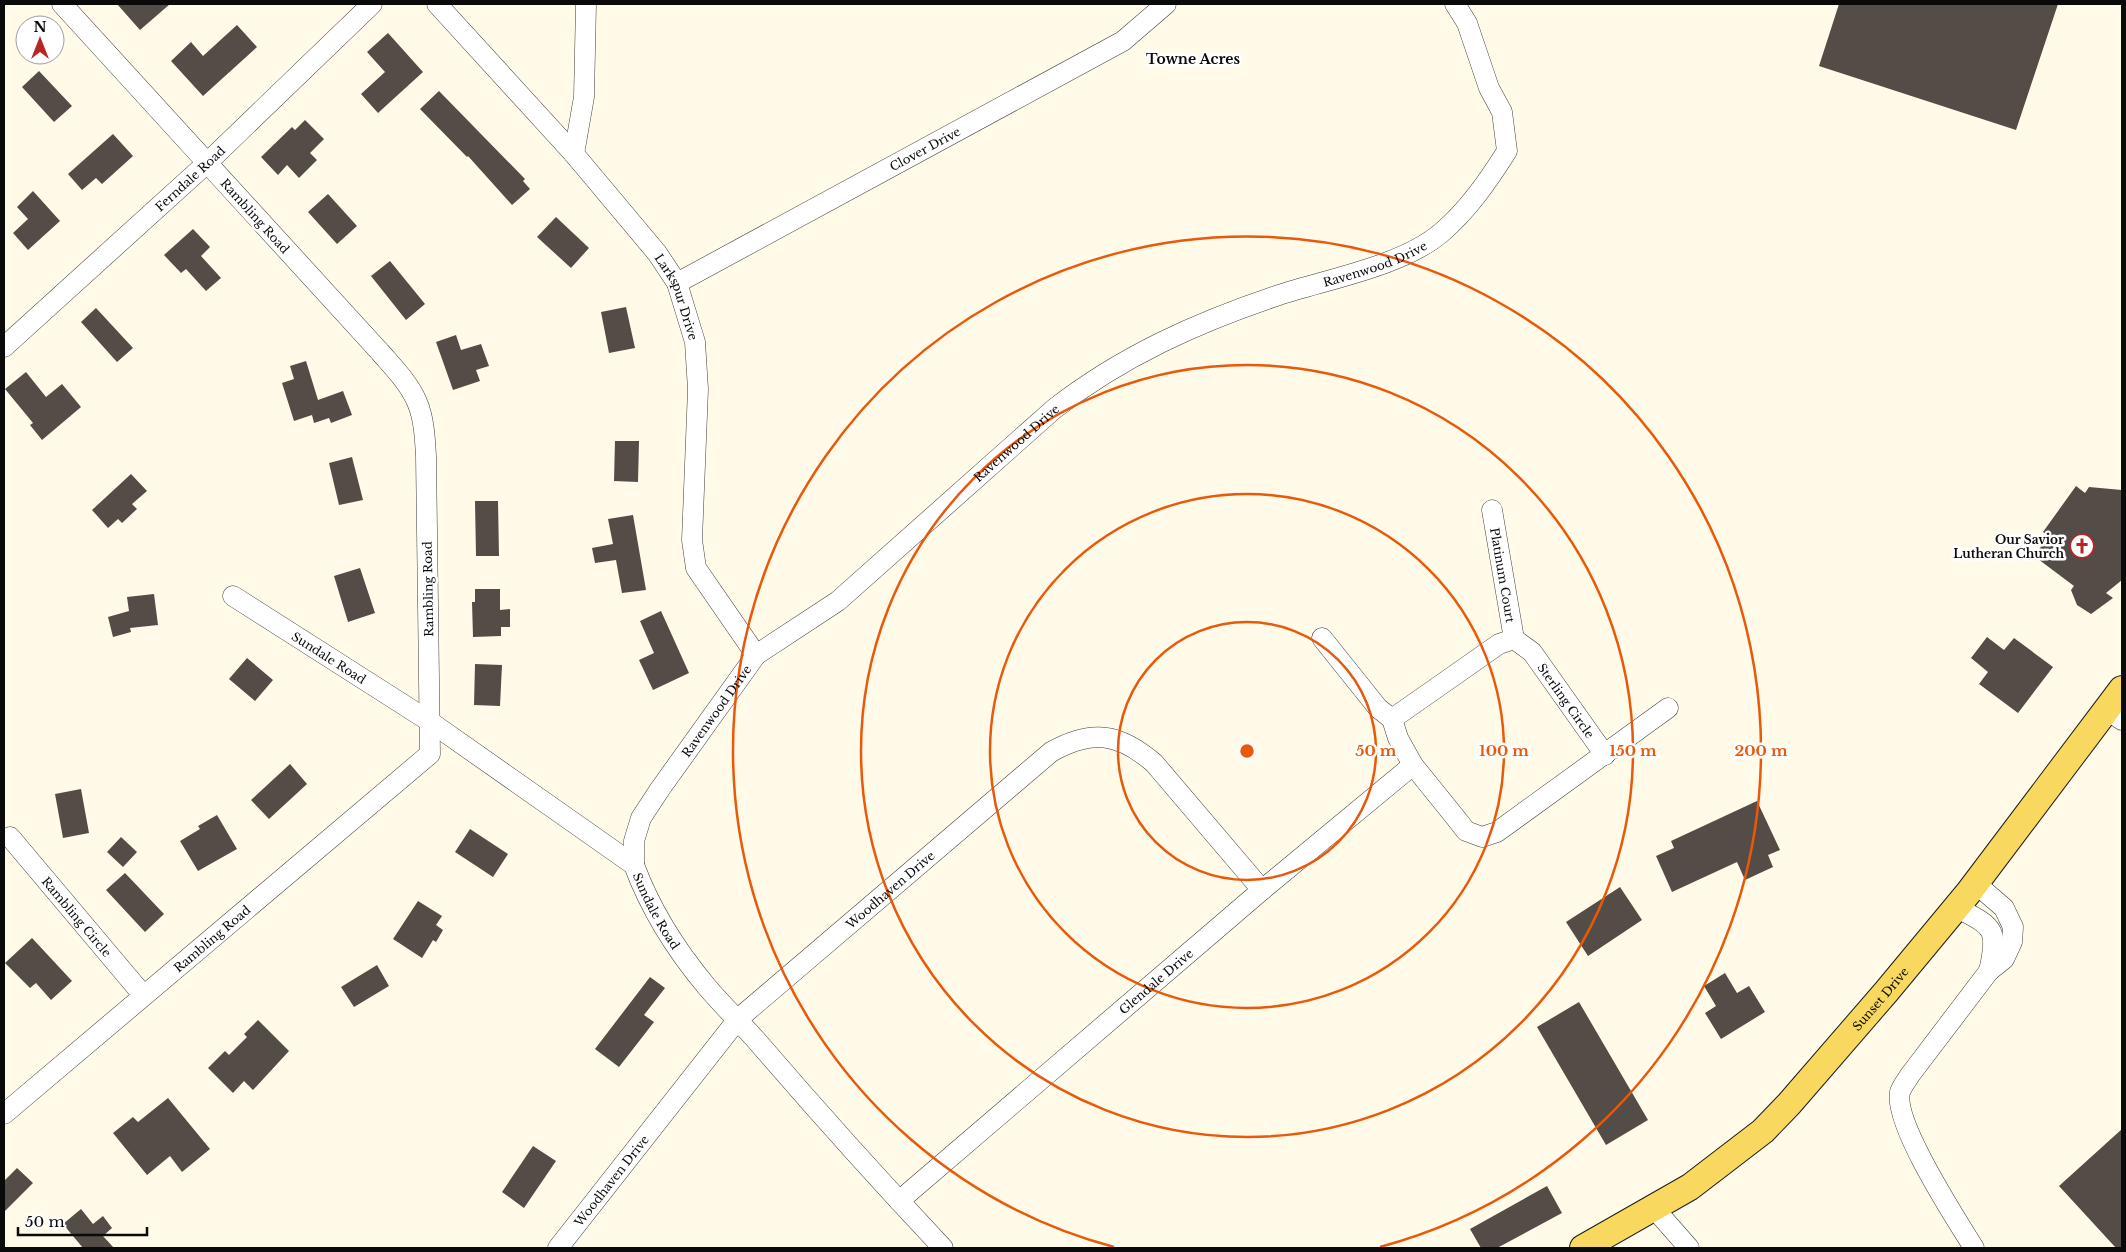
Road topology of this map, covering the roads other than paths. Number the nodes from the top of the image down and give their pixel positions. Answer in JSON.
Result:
{"nodes":[{"id":1,"x":62,"y":4,"type":"edge"},
{"id":2,"x":372,"y":4,"type":"edge"},
{"id":3,"x":437,"y":4,"type":"edge"},
{"id":4,"x":586,"y":4,"type":"edge"},
{"id":5,"x":1166,"y":4,"type":"edge"},
{"id":6,"x":1455,"y":4,"type":"edge"},
{"id":7,"x":574,"y":154,"type":"junction"},
{"id":8,"x":207,"y":163,"type":"junction"},
{"id":9,"x":677,"y":283,"type":"junction"},
{"id":10,"x":4,"y":347,"type":"edge"},
{"id":11,"x":1492,"y":510,"type":"dead end"},
{"id":12,"x":233,"y":596,"type":"dead end"},
{"id":13,"x":1322,"y":638,"type":"dead end"},
{"id":14,"x":1514,"y":639,"type":"junction"},
{"id":15,"x":756,"y":655,"type":"junction"},
{"id":16,"x":2117,"y":706,"type":"edge"},
{"id":17,"x":1668,"y":708,"type":"dead end"},
{"id":18,"x":1392,"y":719,"type":"junction"},
{"id":19,"x":429,"y":721,"type":"junction"},
{"id":20,"x":1605,"y":755,"type":"junction"},
{"id":21,"x":1414,"y":765,"type":"junction"},
{"id":22,"x":10,"y":837,"type":"dead end"},
{"id":23,"x":634,"y":865,"type":"junction"},
{"id":24,"x":1975,"y":883,"type":"junction"},
{"id":25,"x":1262,"y":890,"type":"junction"},
{"id":26,"x":1956,"y":907,"type":"junction"},
{"id":27,"x":1989,"y":971,"type":"junction"},
{"id":28,"x":143,"y":995,"type":"junction"},
{"id":29,"x":738,"y":1019,"type":"junction"},
{"id":30,"x":4,"y":1114,"type":"edge"},
{"id":31,"x":899,"y":1201,"type":"junction"},
{"id":32,"x":1653,"y":1207,"type":"junction"},
{"id":33,"x":558,"y":1248,"type":"edge"},
{"id":34,"x":943,"y":1248,"type":"edge"},
{"id":35,"x":1583,"y":1248,"type":"edge"},
{"id":36,"x":1689,"y":1248,"type":"edge"},
{"id":37,"x":1974,"y":1248,"type":"edge"}],
"edges":[{"from":1,"to":8,"type":"street","name":"Rambling Road"},
{"from":2,"to":8,"type":"street","name":"Ferndale Road"},
{"from":3,"to":7,"type":"street","name":"Larkspur Drive"},
{"from":4,"to":7,"type":"street"},
{"from":5,"to":9,"type":"street","name":"Clover Drive"},
{"from":6,"to":15,"type":"street","name":"Ravenwood Drive"},
{"from":7,"to":9,"type":"street","name":"Larkspur Drive"},
{"from":8,"to":10,"type":"street","name":"Ferndale Road"},
{"from":8,"to":19,"type":"street","name":"Rambling Road"},
{"from":9,"to":15,"type":"street","name":"Larkspur Drive"},
{"from":11,"to":14,"type":"street","name":"Platinum Court"},
{"from":12,"to":19,"type":"street","name":"Sundale Road"},
{"from":13,"to":18,"type":"street"},
{"from":14,"to":18,"type":"street"},
{"from":14,"to":20,"type":"street","name":"Sterling Circle"},
{"from":15,"to":23,"type":"street","name":"Ravenwood Drive"},
{"from":16,"to":24,"type":"main road","name":"Sunset Drive"},
{"from":17,"to":20,"type":"street"},
{"from":18,"to":21,"type":"street"},
{"from":19,"to":23,"type":"street","name":"Sundale Road"},
{"from":19,"to":28,"type":"street","name":"Rambling Road"},
{"from":20,"to":21,"type":"street"},
{"from":21,"to":25,"type":"street","name":"Glendale Drive"},
{"from":22,"to":28,"type":"street","name":"Rambling Circle"},
{"from":23,"to":29,"type":"street","name":"Sundale Road"},
{"from":24,"to":26,"type":"main road","name":"Sunset Drive"},
{"from":24,"to":27,"type":"street"},
{"from":25,"to":29,"type":"street","name":"Woodhaven Drive"},
{"from":25,"to":31,"type":"street","name":"Glendale Drive"},
{"from":26,"to":27,"type":"street"},
{"from":26,"to":32,"type":"main road","name":"Sunset Drive"},
{"from":27,"to":37,"type":"street"},
{"from":28,"to":30,"type":"street","name":"Rambling Road"},
{"from":29,"to":31,"type":"street","name":"Sundale Road"},
{"from":29,"to":33,"type":"street","name":"Woodhaven Drive"},
{"from":31,"to":34,"type":"street","name":"Sundale Road"},
{"from":32,"to":35,"type":"main road","name":"Sunset Drive"},
{"from":32,"to":36,"type":"street"}]}
